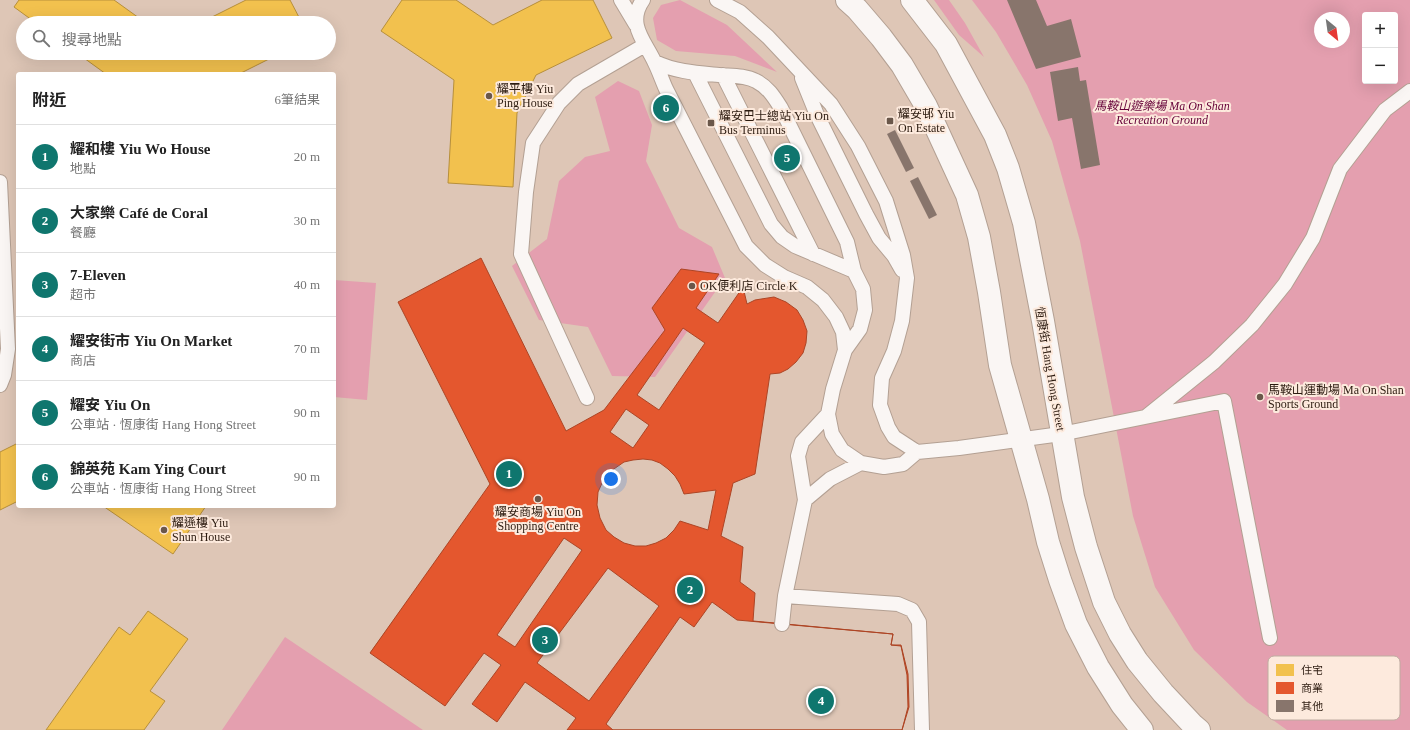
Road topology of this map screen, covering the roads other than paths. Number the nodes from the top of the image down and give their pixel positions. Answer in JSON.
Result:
{"nodes":[{"id":1,"x":621,"y":0,"type":"edge"},
{"id":2,"x":643,"y":0,"type":"edge"},
{"id":3,"x":717,"y":0,"type":"edge"},
{"id":4,"x":847,"y":0,"type":"edge"},
{"id":5,"x":912,"y":0,"type":"edge"},
{"id":6,"x":636,"y":25,"type":"junction"},
{"id":7,"x":645,"y":45,"type":"junction"},
{"id":8,"x":655,"y":62,"type":"junction"},
{"id":9,"x":799,"y":70,"type":"junction"},
{"id":10,"x":695,"y":73,"type":"junction"},
{"id":11,"x":723,"y":75,"type":"junction"},
{"id":12,"x":1410,"y":91,"type":"edge"},
{"id":13,"x":0,"y":182,"type":"edge"},
{"id":14,"x":813,"y":254,"type":"junction"},
{"id":15,"x":854,"y":271,"type":"junction"},
{"id":16,"x":907,"y":278,"type":"junction"},
{"id":17,"x":845,"y":350,"type":"junction"},
{"id":18,"x":0,"y":385,"type":"edge"},
{"id":19,"x":587,"y":398,"type":"dead end"},
{"id":20,"x":828,"y":414,"type":"junction"},
{"id":21,"x":1145,"y":417,"type":"junction"},
{"id":22,"x":1061,"y":434,"type":"junction"},
{"id":23,"x":1022,"y":440,"type":"junction"},
{"id":24,"x":917,"y":452,"type":"junction"},
{"id":25,"x":861,"y":463,"type":"junction"},
{"id":26,"x":805,"y":500,"type":"junction"},
{"id":27,"x":785,"y":596,"type":"junction"},
{"id":28,"x":782,"y":624,"type":"dead end"},
{"id":29,"x":1270,"y":638,"type":"dead end"},
{"id":30,"x":922,"y":730,"type":"edge"},
{"id":31,"x":1142,"y":730,"type":"edge"},
{"id":32,"x":1199,"y":730,"type":"edge"}],
"edges":[{"from":1,"to":6,"type":"lane"},
{"from":2,"to":6,"type":"lane"},
{"from":3,"to":9,"type":"lane"},
{"from":4,"to":23,"type":"street"},
{"from":5,"to":22,"type":"street","name":"恆康街 Hang Hong Street"},
{"from":6,"to":7,"type":"lane"},
{"from":7,"to":8,"type":"lane"},
{"from":7,"to":19,"type":"lane"},
{"from":8,"to":10,"type":"lane"},
{"from":8,"to":17,"type":"lane"},
{"from":9,"to":16,"type":"lane"},
{"from":9,"to":16,"type":"lane"},
{"from":10,"to":11,"type":"lane"},
{"from":10,"to":14,"type":"lane"},
{"from":11,"to":14,"type":"lane"},
{"from":11,"to":15,"type":"lane"},
{"from":12,"to":21,"type":"lane"},
{"from":13,"to":18,"type":"lane"},
{"from":14,"to":15,"type":"lane"},
{"from":15,"to":17,"type":"lane"},
{"from":16,"to":24,"type":"lane"},
{"from":17,"to":20,"type":"lane"},
{"from":20,"to":25,"type":"lane"},
{"from":20,"to":26,"type":"lane"},
{"from":21,"to":22,"type":"lane"},
{"from":21,"to":29,"type":"lane"},
{"from":22,"to":23,"type":"lane"},
{"from":22,"to":32,"type":"street","name":"恆康街 Hang Hong Street"},
{"from":23,"to":24,"type":"lane"},
{"from":23,"to":31,"type":"street"},
{"from":24,"to":25,"type":"lane"},
{"from":25,"to":26,"type":"lane"},
{"from":26,"to":27,"type":"lane"},
{"from":27,"to":28,"type":"lane"},
{"from":27,"to":30,"type":"lane"}]}
